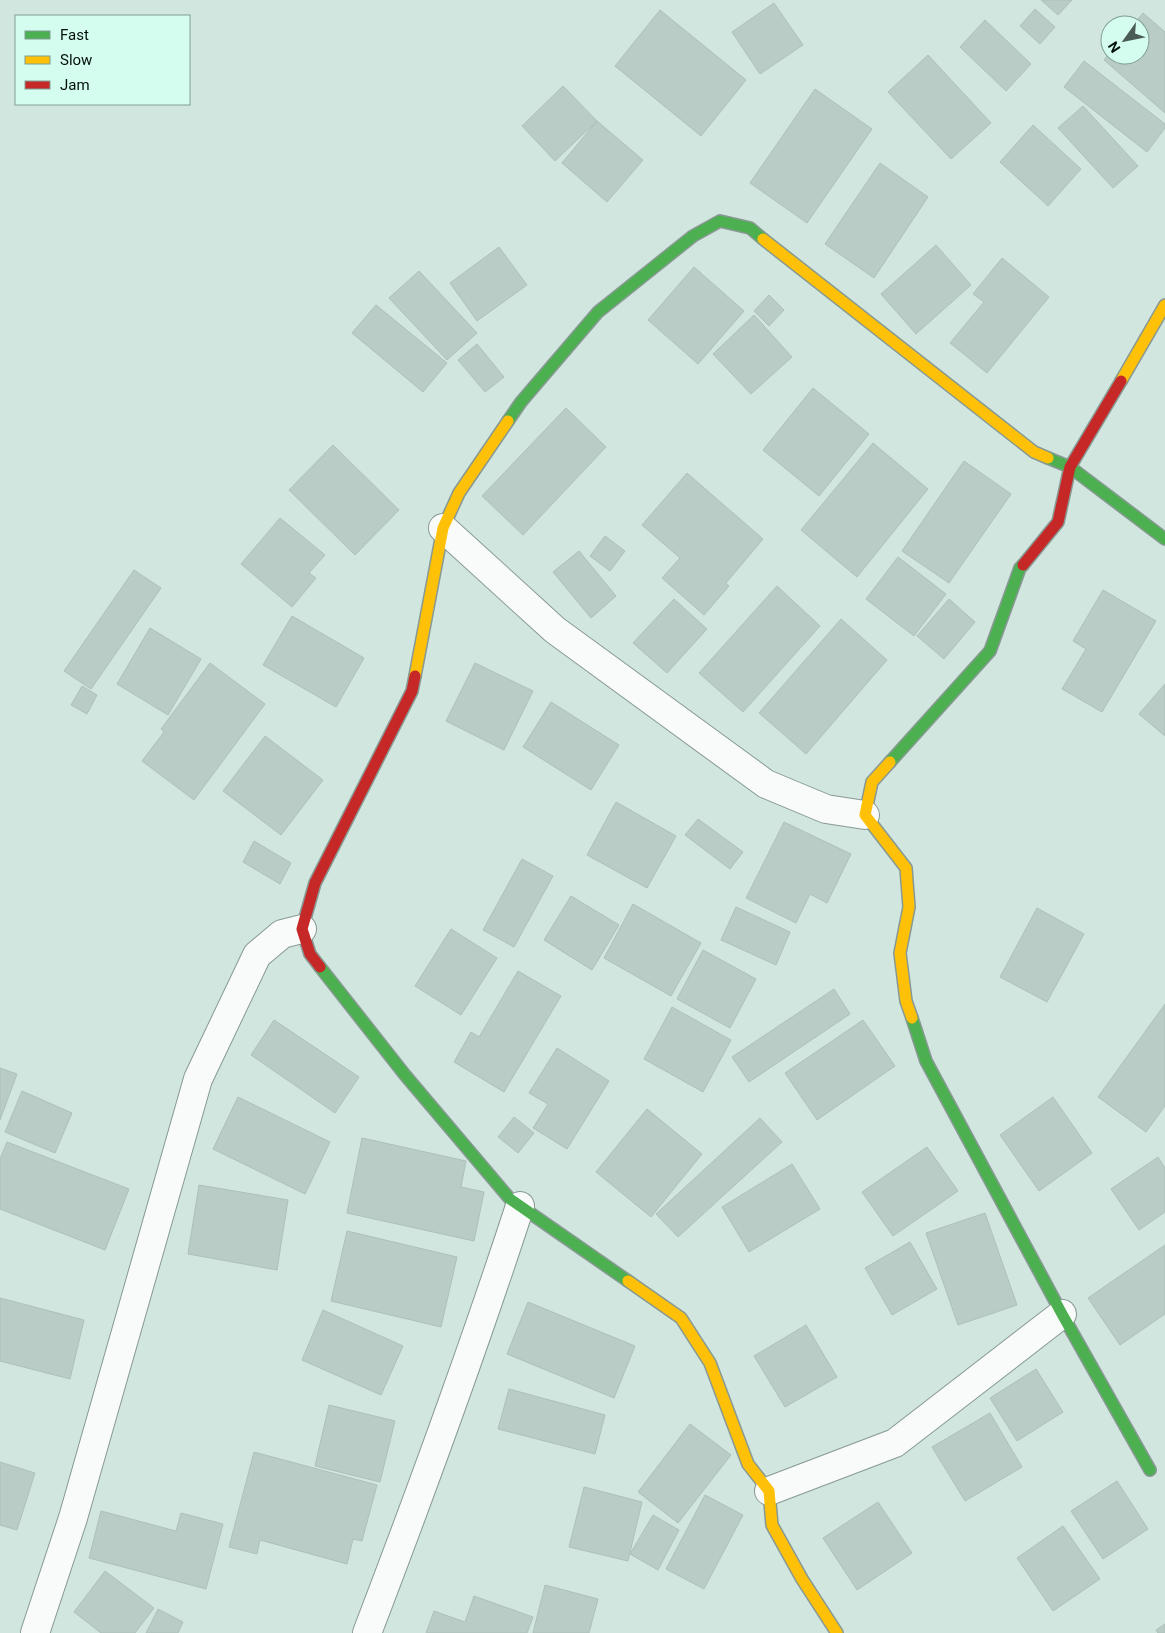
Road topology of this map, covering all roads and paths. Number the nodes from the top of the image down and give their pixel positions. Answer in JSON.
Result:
{"nodes":[{"id":1,"x":1165,"y":305,"type":"edge"},
{"id":2,"x":1070,"y":467,"type":"junction"},
{"id":3,"x":443,"y":528,"type":"junction"},
{"id":4,"x":1165,"y":539,"type":"edge"},
{"id":5,"x":865,"y":815,"type":"junction"},
{"id":6,"x":302,"y":929,"type":"junction"},
{"id":7,"x":520,"y":1206,"type":"junction"},
{"id":8,"x":1062,"y":1314,"type":"junction"},
{"id":9,"x":1150,"y":1470,"type":"dead end"},
{"id":10,"x":769,"y":1491,"type":"junction"},
{"id":11,"x":35,"y":1633,"type":"edge"},
{"id":12,"x":367,"y":1633,"type":"edge"},
{"id":13,"x":837,"y":1633,"type":"edge"}],
"edges":[{"from":1,"to":2,"type":"street"},
{"from":2,"to":3,"type":"street"},
{"from":2,"to":4,"type":"street"},
{"from":2,"to":5,"type":"street"},
{"from":3,"to":5,"type":"street"},
{"from":3,"to":6,"type":"street"},
{"from":5,"to":8,"type":"street"},
{"from":6,"to":7,"type":"street"},
{"from":6,"to":11,"type":"street"},
{"from":7,"to":10,"type":"street"},
{"from":7,"to":12,"type":"street"},
{"from":8,"to":9,"type":"street"},
{"from":8,"to":10,"type":"street"},
{"from":10,"to":13,"type":"street"}]}
